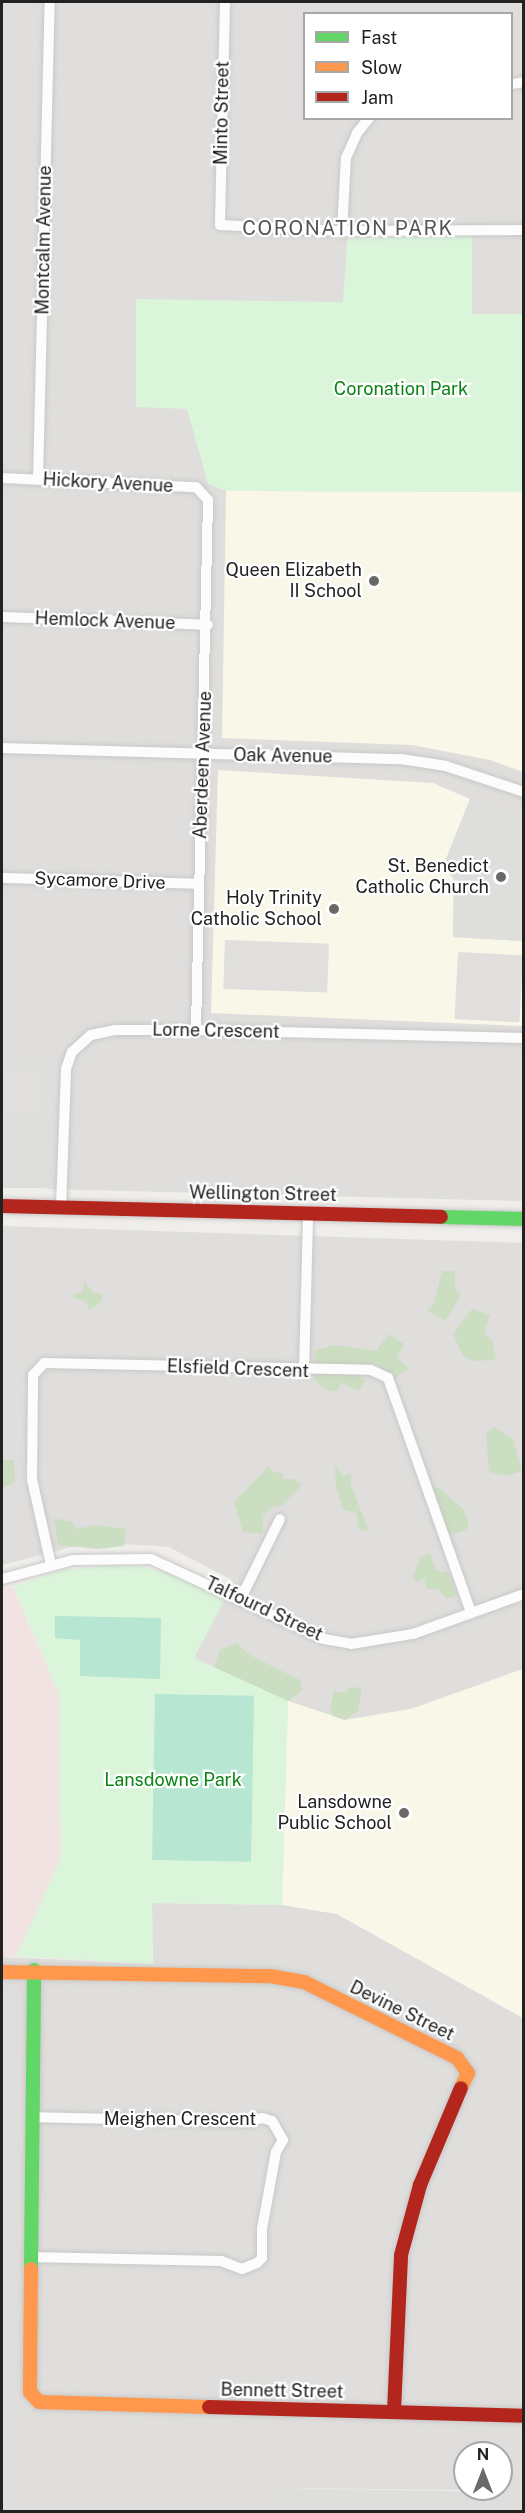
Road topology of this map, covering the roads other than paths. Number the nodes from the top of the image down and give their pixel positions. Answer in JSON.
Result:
{"nodes":[{"id":1,"x":50,"y":2,"type":"edge"},
{"id":2,"x":225,"y":2,"type":"edge"},
{"id":3,"x":367,"y":120,"type":"edge"},
{"id":4,"x":524,"y":230,"type":"edge"},
{"id":5,"x":342,"y":231,"type":"junction"},
{"id":6,"x":2,"y":478,"type":"edge"},
{"id":7,"x":38,"y":479,"type":"junction"},
{"id":8,"x":208,"y":500,"type":"joint"},
{"id":9,"x":2,"y":617,"type":"edge"},
{"id":10,"x":208,"y":625,"type":"junction"},
{"id":11,"x":2,"y":748,"type":"edge"},
{"id":12,"x":204,"y":754,"type":"junction"},
{"id":13,"x":524,"y":792,"type":"edge"},
{"id":14,"x":2,"y":878,"type":"edge"},
{"id":15,"x":199,"y":884,"type":"junction"},
{"id":16,"x":196,"y":1030,"type":"junction"},
{"id":17,"x":524,"y":1038,"type":"edge"},
{"id":18,"x":2,"y":1206,"type":"edge"},
{"id":19,"x":61,"y":1207,"type":"junction"},
{"id":20,"x":308,"y":1214,"type":"junction"},
{"id":21,"x":524,"y":1219,"type":"edge"},
{"id":22,"x":304,"y":1371,"type":"junction"},
{"id":23,"x":280,"y":1519,"type":"dead end"},
{"id":24,"x":51,"y":1565,"type":"junction"},
{"id":25,"x":2,"y":1579,"type":"edge"},
{"id":26,"x":524,"y":1594,"type":"edge"},
{"id":27,"x":241,"y":1598,"type":"junction"},
{"id":28,"x":471,"y":1613,"type":"junction"},
{"id":29,"x":34,"y":1970,"type":"junction"},
{"id":30,"x":2,"y":1972,"type":"edge"},
{"id":31,"x":31,"y":2117,"type":"junction"},
{"id":32,"x":30,"y":2258,"type":"junction"},
{"id":33,"x":394,"y":2411,"type":"junction"},
{"id":34,"x":524,"y":2416,"type":"edge"}],
"edges":[{"from":1,"to":7,"type":"street","name":"Montcalm Avenue"},
{"from":2,"to":5,"type":"street","name":"Minto Street"},
{"from":3,"to":5,"type":"street"},
{"from":4,"to":5,"type":"street"},
{"from":6,"to":7,"type":"street","name":"Hickory Avenue"},
{"from":7,"to":8,"type":"street","name":"Hickory Avenue"},
{"from":8,"to":10,"type":"street","name":"Aberdeen Avenue"},
{"from":9,"to":10,"type":"street","name":"Hemlock Avenue"},
{"from":10,"to":12,"type":"street","name":"Aberdeen Avenue"},
{"from":11,"to":12,"type":"street","name":"Oak Avenue"},
{"from":12,"to":13,"type":"street","name":"Oak Avenue"},
{"from":12,"to":15,"type":"street","name":"Aberdeen Avenue"},
{"from":14,"to":15,"type":"street","name":"Sycamore Drive"},
{"from":15,"to":16,"type":"street","name":"Aberdeen Avenue"},
{"from":16,"to":17,"type":"street","name":"Lorne Crescent"},
{"from":16,"to":19,"type":"street","name":"Lorne Crescent"},
{"from":18,"to":19,"type":"street","name":"Wellington Street"},
{"from":19,"to":20,"type":"street","name":"Wellington Street"},
{"from":20,"to":21,"type":"street","name":"Wellington Street"},
{"from":20,"to":22,"type":"street"},
{"from":22,"to":24,"type":"street","name":"Elsfield Crescent"},
{"from":22,"to":28,"type":"street","name":"Elsfield Crescent"},
{"from":23,"to":27,"type":"street"},
{"from":24,"to":25,"type":"street","name":"Talfourd Street"},
{"from":24,"to":27,"type":"street","name":"Talfourd Street"},
{"from":26,"to":28,"type":"street","name":"Talfourd Street"},
{"from":27,"to":28,"type":"street","name":"Talfourd Street"},
{"from":29,"to":30,"type":"street","name":"Devine Street"},
{"from":29,"to":31,"type":"street"},
{"from":29,"to":33,"type":"street","name":"Devine Street"},
{"from":31,"to":32,"type":"street"},
{"from":31,"to":32,"type":"street","name":"Meighen Crescent"},
{"from":32,"to":33,"type":"street","name":"Bennett Street"},
{"from":33,"to":34,"type":"street","name":"Bennett Street"}]}
